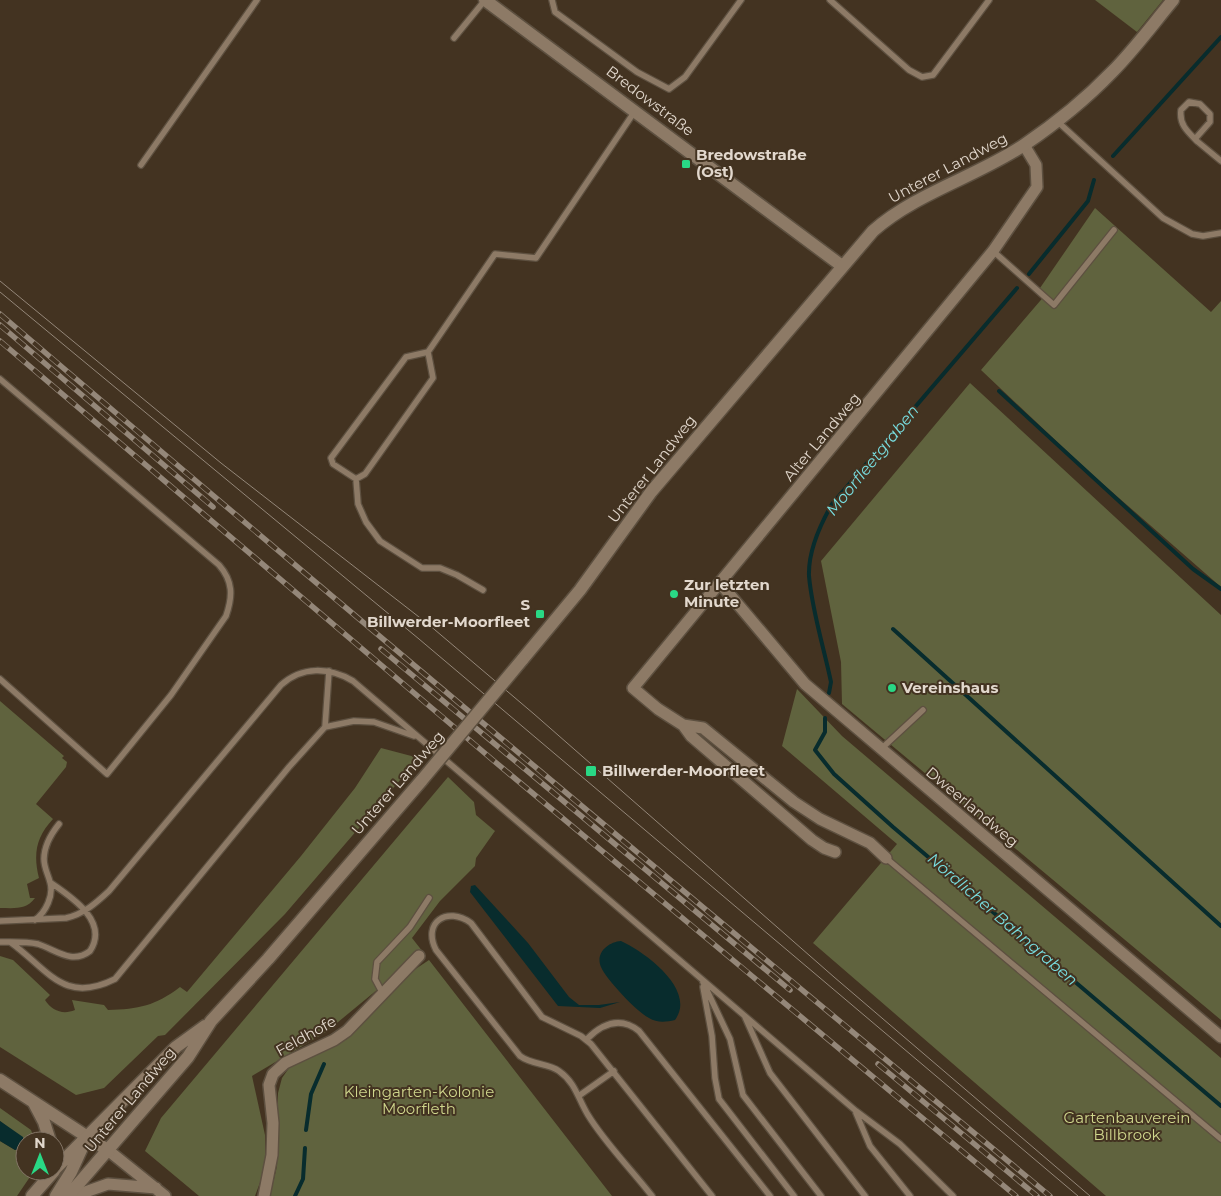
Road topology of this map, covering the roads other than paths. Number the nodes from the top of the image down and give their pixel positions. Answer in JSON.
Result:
{"nodes":[{"id":1,"x":256,"y":0,"type":"edge"},
{"id":2,"x":485,"y":0,"type":"edge"},
{"id":3,"x":552,"y":0,"type":"edge"},
{"id":4,"x":741,"y":0,"type":"edge"},
{"id":5,"x":830,"y":0,"type":"edge"},
{"id":6,"x":989,"y":0,"type":"edge"},
{"id":7,"x":1173,"y":0,"type":"edge"},
{"id":8,"x":454,"y":38,"type":"dead end"},
{"id":9,"x":635,"y":111,"type":"junction"},
{"id":10,"x":1057,"y":121,"type":"junction"},
{"id":11,"x":1195,"y":139,"type":"junction"},
{"id":12,"x":1024,"y":146,"type":"junction"},
{"id":13,"x":1221,"y":161,"type":"edge"},
{"id":14,"x":141,"y":165,"type":"dead end"},
{"id":15,"x":1114,"y":230,"type":"dead end"},
{"id":16,"x":1221,"y":234,"type":"edge"},
{"id":17,"x":993,"y":251,"type":"junction"},
{"id":18,"x":842,"y":266,"type":"junction"},
{"id":19,"x":428,"y":352,"type":"junction"},
{"id":20,"x":0,"y":379,"type":"edge"},
{"id":21,"x":356,"y":479,"type":"junction"},
{"id":22,"x":720,"y":583,"type":"junction"},
{"id":23,"x":483,"y":590,"type":"dead end"},
{"id":24,"x":328,"y":671,"type":"junction"},
{"id":25,"x":0,"y":679,"type":"edge"},
{"id":26,"x":923,"y":710,"type":"dead end"},
{"id":27,"x":683,"y":725,"type":"junction"},
{"id":28,"x":325,"y":727,"type":"junction"},
{"id":29,"x":417,"y":737,"type":"junction"},
{"id":30,"x":881,"y":749,"type":"junction"},
{"id":31,"x":59,"y":824,"type":"dead end"},
{"id":32,"x":835,"y":852,"type":"dead end"},
{"id":33,"x":886,"y":858,"type":"joint"},
{"id":34,"x":51,"y":884,"type":"junction"},
{"id":35,"x":429,"y":898,"type":"dead end"},
{"id":36,"x":85,"y":911,"type":"junction"},
{"id":37,"x":35,"y":920,"type":"junction"},
{"id":38,"x":0,"y":921,"type":"edge"},
{"id":39,"x":0,"y":942,"type":"edge"},
{"id":40,"x":10,"y":942,"type":"junction"},
{"id":41,"x":419,"y":956,"type":"dead end"},
{"id":42,"x":701,"y":977,"type":"junction"},
{"id":43,"x":383,"y":994,"type":"junction"},
{"id":44,"x":744,"y":1015,"type":"junction"},
{"id":45,"x":211,"y":1021,"type":"junction"},
{"id":46,"x":1221,"y":1037,"type":"edge"},
{"id":47,"x":587,"y":1039,"type":"junction"},
{"id":48,"x":614,"y":1071,"type":"junction"},
{"id":49,"x":0,"y":1080,"type":"edge"},
{"id":50,"x":580,"y":1095,"type":"junction"},
{"id":51,"x":32,"y":1101,"type":"junction"},
{"id":52,"x":856,"y":1111,"type":"junction"},
{"id":53,"x":47,"y":1131,"type":"edge"},
{"id":54,"x":87,"y":1136,"type":"junction"},
{"id":55,"x":1221,"y":1139,"type":"edge"},
{"id":56,"x":109,"y":1151,"type":"junction"},
{"id":57,"x":65,"y":1159,"type":"edge"},
{"id":58,"x":44,"y":1181,"type":"edge"},
{"id":59,"x":156,"y":1188,"type":"junction"},
{"id":60,"x":32,"y":1196,"type":"edge"},
{"id":61,"x":56,"y":1196,"type":"edge"},
{"id":62,"x":68,"y":1196,"type":"edge"},
{"id":63,"x":74,"y":1196,"type":"edge"},
{"id":64,"x":166,"y":1196,"type":"edge"},
{"id":65,"x":264,"y":1196,"type":"edge"},
{"id":66,"x":652,"y":1196,"type":"edge"},
{"id":67,"x":712,"y":1196,"type":"edge"},
{"id":68,"x":770,"y":1196,"type":"edge"},
{"id":69,"x":794,"y":1196,"type":"edge"},
{"id":70,"x":821,"y":1196,"type":"edge"},
{"id":71,"x":865,"y":1196,"type":"edge"},
{"id":72,"x":910,"y":1196,"type":"edge"},
{"id":73,"x":953,"y":1196,"type":"edge"}],
"edges":[{"from":1,"to":14,"type":"lane"},
{"from":2,"to":8,"type":"lane"},
{"from":2,"to":9,"type":"main road","name":"Bredowstraße"},
{"from":3,"to":4,"type":"lane"},
{"from":5,"to":6,"type":"lane"},
{"from":7,"to":10,"type":"main road","name":"Unterer Landweg"},
{"from":9,"to":18,"type":"main road","name":"Bredowstraße"},
{"from":9,"to":19,"type":"lane"},
{"from":10,"to":12,"type":"main road","name":"Unterer Landweg"},
{"from":10,"to":16,"type":"lane"},
{"from":11,"to":11,"type":"lane"},
{"from":11,"to":13,"type":"lane"},
{"from":12,"to":17,"type":"street","name":"Alter Landweg"},
{"from":12,"to":18,"type":"main road","name":"Unterer Landweg"},
{"from":15,"to":17,"type":"lane"},
{"from":17,"to":22,"type":"street","name":"Alter Landweg"},
{"from":18,"to":45,"type":"main road","name":"Unterer Landweg","bridge":true},
{"from":19,"to":21,"type":"lane"},
{"from":19,"to":21,"type":"lane"},
{"from":20,"to":25,"type":"lane"},
{"from":21,"to":23,"type":"lane"},
{"from":22,"to":27,"type":"street","name":"Alter Landweg"},
{"from":22,"to":30,"type":"street","name":"Dweerlandweg"},
{"from":24,"to":28,"type":"lane"},
{"from":24,"to":29,"type":"lane"},
{"from":24,"to":36,"type":"lane"},
{"from":26,"to":30,"type":"lane"},
{"from":27,"to":32,"type":"street","name":"Alter Landweg"},
{"from":27,"to":33,"type":"street","name":"Alter Landweg"},
{"from":28,"to":29,"type":"lane"},
{"from":28,"to":40,"type":"lane"},
{"from":29,"to":42,"type":"lane"},
{"from":30,"to":46,"type":"street","name":"Dweerlandweg"},
{"from":31,"to":34,"type":"lane"},
{"from":33,"to":55,"type":"lane"},
{"from":34,"to":36,"type":"lane"},
{"from":34,"to":37,"type":"lane"},
{"from":35,"to":43,"type":"lane"},
{"from":36,"to":37,"type":"lane"},
{"from":36,"to":40,"type":"lane"},
{"from":37,"to":38,"type":"lane"},
{"from":39,"to":40,"type":"lane"},
{"from":41,"to":43,"type":"street","name":"Feldhofe"},
{"from":42,"to":44,"type":"lane"},
{"from":42,"to":69,"type":"lane"},
{"from":42,"to":70,"type":"lane"},
{"from":43,"to":65,"type":"street","name":"Feldhofe"},
{"from":44,"to":52,"type":"lane"},
{"from":44,"to":71,"type":"lane"},
{"from":45,"to":54,"type":"main road","name":"Unterer Landweg"},
{"from":45,"to":56,"type":"main road","name":"Unterer Landweg"},
{"from":47,"to":48,"type":"lane"},
{"from":47,"to":50,"type":"lane"},
{"from":47,"to":68,"type":"lane"},
{"from":48,"to":50,"type":"lane"},
{"from":48,"to":67,"type":"lane"},
{"from":49,"to":51,"type":"main road"},
{"from":50,"to":66,"type":"lane"},
{"from":51,"to":53,"type":"main road"},
{"from":51,"to":54,"type":"main road"},
{"from":52,"to":72,"type":"lane"},
{"from":52,"to":73,"type":"lane"},
{"from":54,"to":56,"type":"main road"},
{"from":54,"to":57,"type":"main road","name":"Unterer Landweg"},
{"from":54,"to":61,"type":"main road"},
{"from":56,"to":59,"type":"street"},
{"from":56,"to":62,"type":"main road","name":"Unterer Landweg"},
{"from":58,"to":60,"type":"main road","name":"Unterer Landweg"},
{"from":59,"to":63,"type":"street"},
{"from":59,"to":64,"type":"street"}]}
